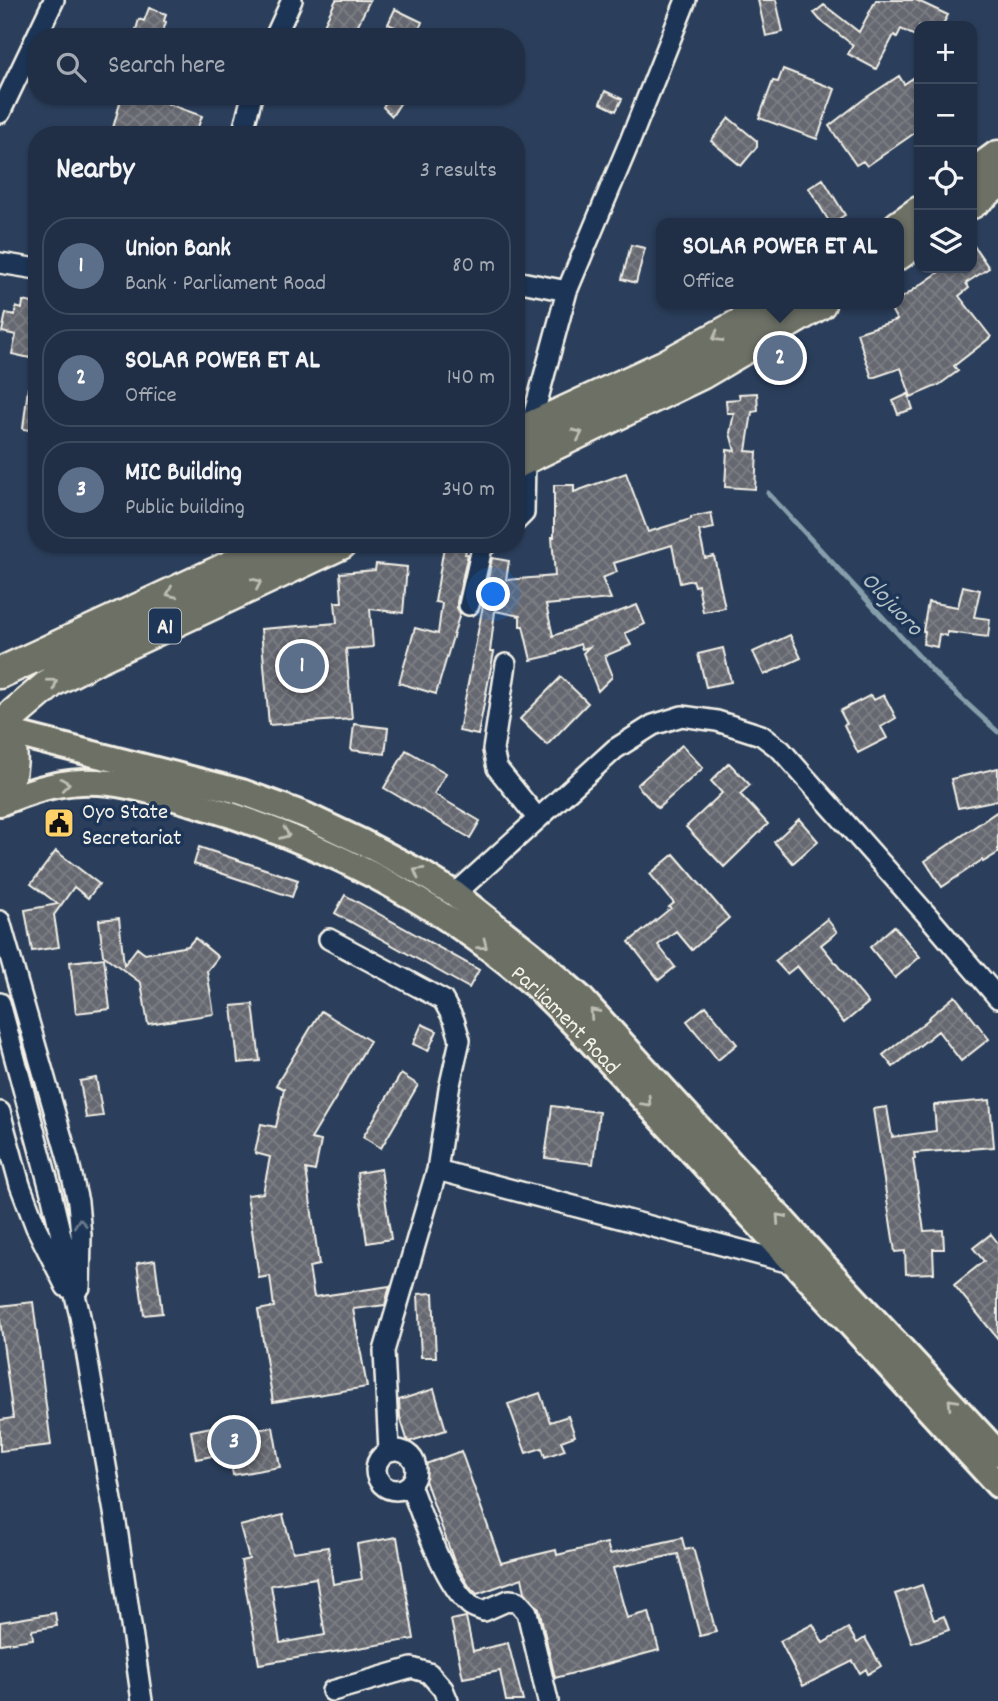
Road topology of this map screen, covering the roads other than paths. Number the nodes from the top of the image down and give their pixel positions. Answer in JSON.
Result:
{"nodes":[{"id":1,"x":54,"y":0,"type":"edge"},
{"id":2,"x":292,"y":0,"type":"edge"},
{"id":3,"x":686,"y":0,"type":"edge"},
{"id":4,"x":41,"y":28,"type":"edge"},
{"id":5,"x":279,"y":28,"type":"edge"},
{"id":6,"x":28,"y":54,"type":"edge"},
{"id":7,"x":250,"y":105,"type":"edge"},
{"id":8,"x":0,"y":113,"type":"edge"},
{"id":9,"x":244,"y":126,"type":"edge"},
{"id":10,"x":998,"y":156,"type":"edge"},
{"id":11,"x":977,"y":171,"type":"edge"},
{"id":12,"x":998,"y":183,"type":"edge"},
{"id":13,"x":977,"y":199,"type":"edge"},
{"id":14,"x":0,"y":263,"type":"edge"},
{"id":15,"x":28,"y":268,"type":"edge"},
{"id":16,"x":525,"y":283,"type":"edge"},
{"id":17,"x":567,"y":291,"type":"junction"},
{"id":18,"x":768,"y":309,"type":"edge"},
{"id":19,"x":812,"y":309,"type":"edge"},
{"id":20,"x":526,"y":447,"type":"edge"},
{"id":21,"x":525,"y":480,"type":"edge"},
{"id":22,"x":259,"y":553,"type":"edge"},
{"id":23,"x":322,"y":553,"type":"edge"},
{"id":24,"x":481,"y":553,"type":"edge"},
{"id":25,"x":469,"y":604,"type":"dead end"},
{"id":26,"x":506,"y":664,"type":"dead end"},
{"id":27,"x":0,"y":673,"type":"edge"},
{"id":28,"x":2,"y":728,"type":"edge"},
{"id":29,"x":0,"y":801,"type":"edge"},
{"id":30,"x":538,"y":819,"type":"junction"},
{"id":31,"x":455,"y":894,"type":"junction"},
{"id":32,"x":0,"y":921,"type":"edge"},
{"id":33,"x":329,"y":939,"type":"dead end"},
{"id":34,"x":998,"y":998,"type":"edge"},
{"id":35,"x":0,"y":1003,"type":"edge"},
{"id":36,"x":0,"y":1112,"type":"edge"},
{"id":37,"x":437,"y":1170,"type":"junction"},
{"id":38,"x":807,"y":1262,"type":"junction"},
{"id":39,"x":80,"y":1316,"type":"junction"},
{"id":40,"x":389,"y":1451,"type":"junction"},
{"id":41,"x":998,"y":1453,"type":"edge"},
{"id":42,"x":410,"y":1485,"type":"junction"},
{"id":43,"x":998,"y":1485,"type":"edge"},
{"id":44,"x":332,"y":1690,"type":"dead end"},
{"id":45,"x":142,"y":1701,"type":"edge"},
{"id":46,"x":448,"y":1701,"type":"edge"},
{"id":47,"x":548,"y":1701,"type":"edge"}],
"edges":[{"from":1,"to":4,"type":"street"},
{"from":2,"to":5,"type":"street"},
{"from":3,"to":17,"type":"street"},
{"from":6,"to":8,"type":"street"},
{"from":7,"to":9,"type":"street"},
{"from":10,"to":11,"type":"highway"},
{"from":12,"to":13,"type":"highway"},
{"from":14,"to":15,"type":"street"},
{"from":16,"to":17,"type":"street"},
{"from":17,"to":20,"type":"street"},
{"from":18,"to":20,"type":"highway","one_way":true},
{"from":20,"to":19,"type":"highway","one_way":true},
{"from":20,"to":21,"type":"street"},
{"from":22,"to":27,"type":"highway","number":"A1","one_way":true},
{"from":28,"to":23,"type":"highway","number":"A1","one_way":true},
{"from":24,"to":25,"type":"street"},
{"from":26,"to":30,"type":"street"},
{"from":28,"to":29,"type":"highway"},
{"from":31,"to":28,"type":"main road","name":"Parliament Road","one_way":true},
{"from":29,"to":38,"type":"main road","name":"Parliament Road","one_way":true},
{"from":30,"to":31,"type":"street"},
{"from":30,"to":34,"type":"street"},
{"from":38,"to":31,"type":"main road","name":"Parliament Road","one_way":true},
{"from":39,"to":32,"type":"street","one_way":true},
{"from":33,"to":37,"type":"street"},
{"from":35,"to":39,"type":"street"},
{"from":36,"to":39,"type":"street"},
{"from":37,"to":38,"type":"street"},
{"from":37,"to":40,"type":"street"},
{"from":41,"to":38,"type":"main road","name":"Parliament Road","one_way":true},
{"from":38,"to":43,"type":"main road","name":"Parliament Road"},
{"from":39,"to":45,"type":"street"},
{"from":40,"to":42,"type":"street"},
{"from":40,"to":42,"type":"street"},
{"from":42,"to":47,"type":"street"},
{"from":44,"to":46,"type":"street"}]}
